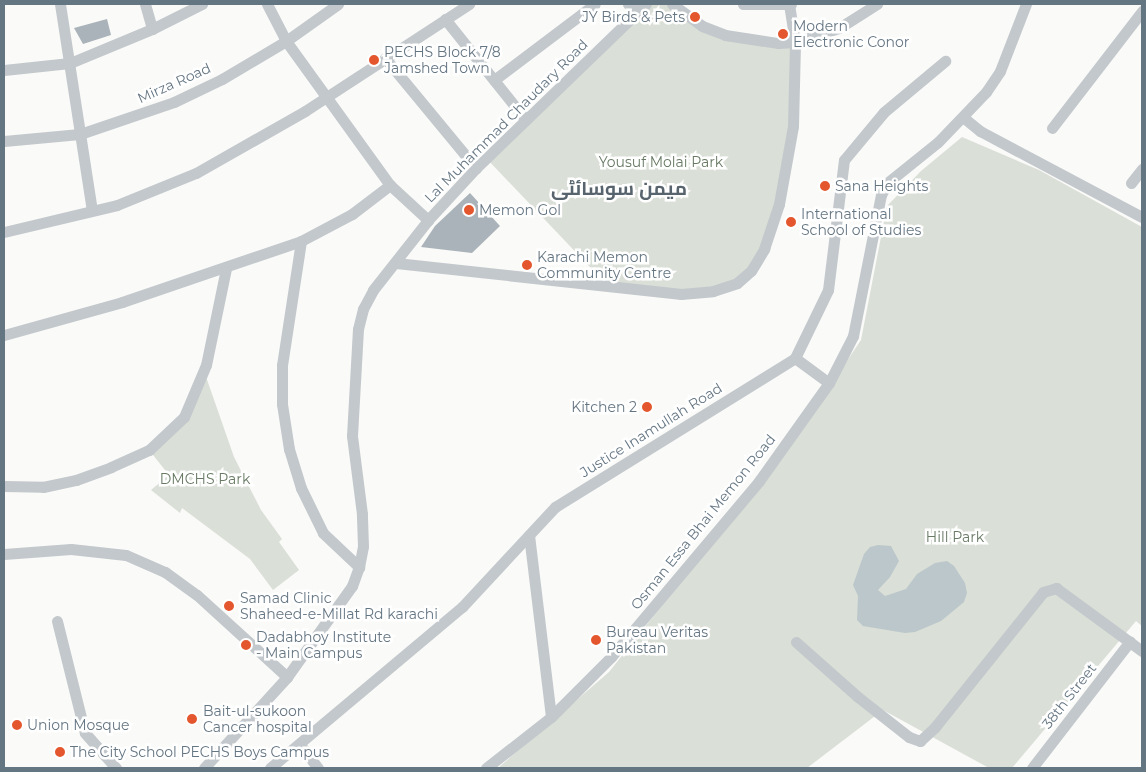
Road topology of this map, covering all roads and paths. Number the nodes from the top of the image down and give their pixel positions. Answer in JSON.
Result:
{"nodes":[{"id":1,"x":60,"y":4,"type":"edge"},
{"id":2,"x":145,"y":4,"type":"edge"},
{"id":3,"x":202,"y":4,"type":"edge"},
{"id":4,"x":267,"y":4,"type":"edge"},
{"id":5,"x":338,"y":4,"type":"edge"},
{"id":6,"x":469,"y":4,"type":"edge"},
{"id":7,"x":596,"y":4,"type":"edge"},
{"id":8,"x":628,"y":4,"type":"edge"},
{"id":9,"x":672,"y":4,"type":"edge"},
{"id":10,"x":743,"y":4,"type":"edge"},
{"id":11,"x":790,"y":4,"type":"edge"},
{"id":12,"x":877,"y":4,"type":"edge"},
{"id":13,"x":1026,"y":4,"type":"edge"},
{"id":14,"x":643,"y":7,"type":"edge"},
{"id":15,"x":1142,"y":11,"type":"edge"},
{"id":16,"x":445,"y":20,"type":"junction"},
{"id":17,"x":152,"y":29,"type":"junction"},
{"id":18,"x":286,"y":41,"type":"junction"},
{"id":19,"x":796,"y":42,"type":"junction"},
{"id":20,"x":385,"y":58,"type":"junction"},
{"id":21,"x":945,"y":61,"type":"dead end"},
{"id":22,"x":70,"y":63,"type":"junction"},
{"id":23,"x":4,"y":70,"type":"edge"},
{"id":24,"x":494,"y":80,"type":"junction"},
{"id":25,"x":326,"y":97,"type":"junction"},
{"id":26,"x":964,"y":118,"type":"junction"},
{"id":27,"x":526,"y":120,"type":"junction"},
{"id":28,"x":1052,"y":128,"type":"dead end"},
{"id":29,"x":80,"y":134,"type":"junction"},
{"id":30,"x":4,"y":141,"type":"edge"},
{"id":31,"x":476,"y":168,"type":"junction"},
{"id":32,"x":1142,"y":169,"type":"edge"},
{"id":33,"x":1132,"y":184,"type":"dead end"},
{"id":34,"x":390,"y":185,"type":"junction"},
{"id":35,"x":92,"y":211,"type":"junction"},
{"id":36,"x":1142,"y":217,"type":"edge"},
{"id":37,"x":428,"y":220,"type":"junction"},
{"id":38,"x":4,"y":232,"type":"edge"},
{"id":39,"x":301,"y":241,"type":"junction"},
{"id":40,"x":396,"y":263,"type":"junction"},
{"id":41,"x":226,"y":268,"type":"junction"},
{"id":42,"x":4,"y":335,"type":"edge"},
{"id":43,"x":795,"y":358,"type":"junction"},
{"id":44,"x":829,"y":383,"type":"junction"},
{"id":45,"x":4,"y":486,"type":"edge"},
{"id":46,"x":529,"y":535,"type":"junction"},
{"id":47,"x":4,"y":554,"type":"edge"},
{"id":48,"x":359,"y":568,"type":"junction"},
{"id":49,"x":57,"y":621,"type":"dead end"},
{"id":50,"x":1130,"y":641,"type":"junction"},
{"id":51,"x":796,"y":642,"type":"dead end"},
{"id":52,"x":1142,"y":650,"type":"edge"},
{"id":53,"x":287,"y":677,"type":"junction"},
{"id":54,"x":551,"y":716,"type":"junction"},
{"id":55,"x":300,"y":745,"type":"junction"},
{"id":56,"x":116,"y":768,"type":"edge"},
{"id":57,"x":204,"y":768,"type":"edge"},
{"id":58,"x":270,"y":768,"type":"edge"},
{"id":59,"x":318,"y":768,"type":"edge"},
{"id":60,"x":486,"y":768,"type":"edge"},
{"id":61,"x":1032,"y":768,"type":"edge"}],
"edges":[{"from":1,"to":22,"type":"street"},
{"from":2,"to":17,"type":"street"},
{"from":3,"to":17,"type":"street"},
{"from":4,"to":18,"type":"street"},
{"from":5,"to":18,"type":"street","name":"Mirza Road"},
{"from":6,"to":16,"type":"street"},
{"from":7,"to":24,"type":"street"},
{"from":8,"to":14,"type":"street"},
{"from":9,"to":19,"type":"street"},
{"from":10,"to":11,"type":"street"},
{"from":11,"to":19,"type":"street"},
{"from":12,"to":19,"type":"street"},
{"from":13,"to":26,"type":"street","name":"Osman Essa Bhai Memon Road"},
{"from":14,"to":27,"type":"street","name":"Lal Muhammad Chaudary Road"},
{"from":15,"to":28,"type":"street"},
{"from":16,"to":20,"type":"street"},
{"from":16,"to":24,"type":"street"},
{"from":17,"to":22,"type":"street"},
{"from":18,"to":25,"type":"street"},
{"from":18,"to":29,"type":"street","name":"Mirza Road"},
{"from":19,"to":40,"type":"street"},
{"from":20,"to":25,"type":"street"},
{"from":20,"to":31,"type":"street"},
{"from":21,"to":43,"type":"street"},
{"from":22,"to":23,"type":"street"},
{"from":22,"to":29,"type":"street"},
{"from":24,"to":27,"type":"street"},
{"from":25,"to":34,"type":"street"},
{"from":25,"to":35,"type":"street"},
{"from":26,"to":36,"type":"street"},
{"from":26,"to":44,"type":"street","name":"Osman Essa Bhai Memon Road"},
{"from":27,"to":31,"type":"street","name":"Lal Muhammad Chaudary Road"},
{"from":29,"to":30,"type":"street","name":"Mirza Road"},
{"from":29,"to":35,"type":"street"},
{"from":31,"to":37,"type":"street","name":"Lal Muhammad Chaudary Road"},
{"from":32,"to":33,"type":"street"},
{"from":34,"to":37,"type":"street"},
{"from":34,"to":39,"type":"street"},
{"from":35,"to":38,"type":"street"},
{"from":37,"to":40,"type":"street","name":"Lal Muhammad Chaudary Road"},
{"from":39,"to":41,"type":"street"},
{"from":39,"to":48,"type":"street"},
{"from":40,"to":48,"type":"street","name":"Lal Muhammad Chaudary Road"},
{"from":41,"to":42,"type":"street"},
{"from":41,"to":45,"type":"street"},
{"from":43,"to":44,"type":"street"},
{"from":43,"to":46,"type":"street","name":"Justice Inamullah Road"},
{"from":44,"to":54,"type":"street","name":"Osman Essa Bhai Memon Road"},
{"from":46,"to":54,"type":"street"},
{"from":46,"to":55,"type":"street","name":"Justice Inamullah Road"},
{"from":47,"to":53,"type":"street"},
{"from":48,"to":53,"type":"street","name":"Lal Muhammad Chaudary Road"},
{"from":49,"to":56,"type":"street"},
{"from":50,"to":51,"type":"street"},
{"from":50,"to":52,"type":"street"},
{"from":50,"to":61,"type":"street","name":"38th Street"},
{"from":53,"to":57,"type":"street","name":"Lal Muhammad Chaudary Road"},
{"from":54,"to":60,"type":"street","name":"Osman Essa Bhai Memon Road"},
{"from":55,"to":58,"type":"street","name":"Justice Inamullah Road"},
{"from":55,"to":59,"type":"street"}]}
